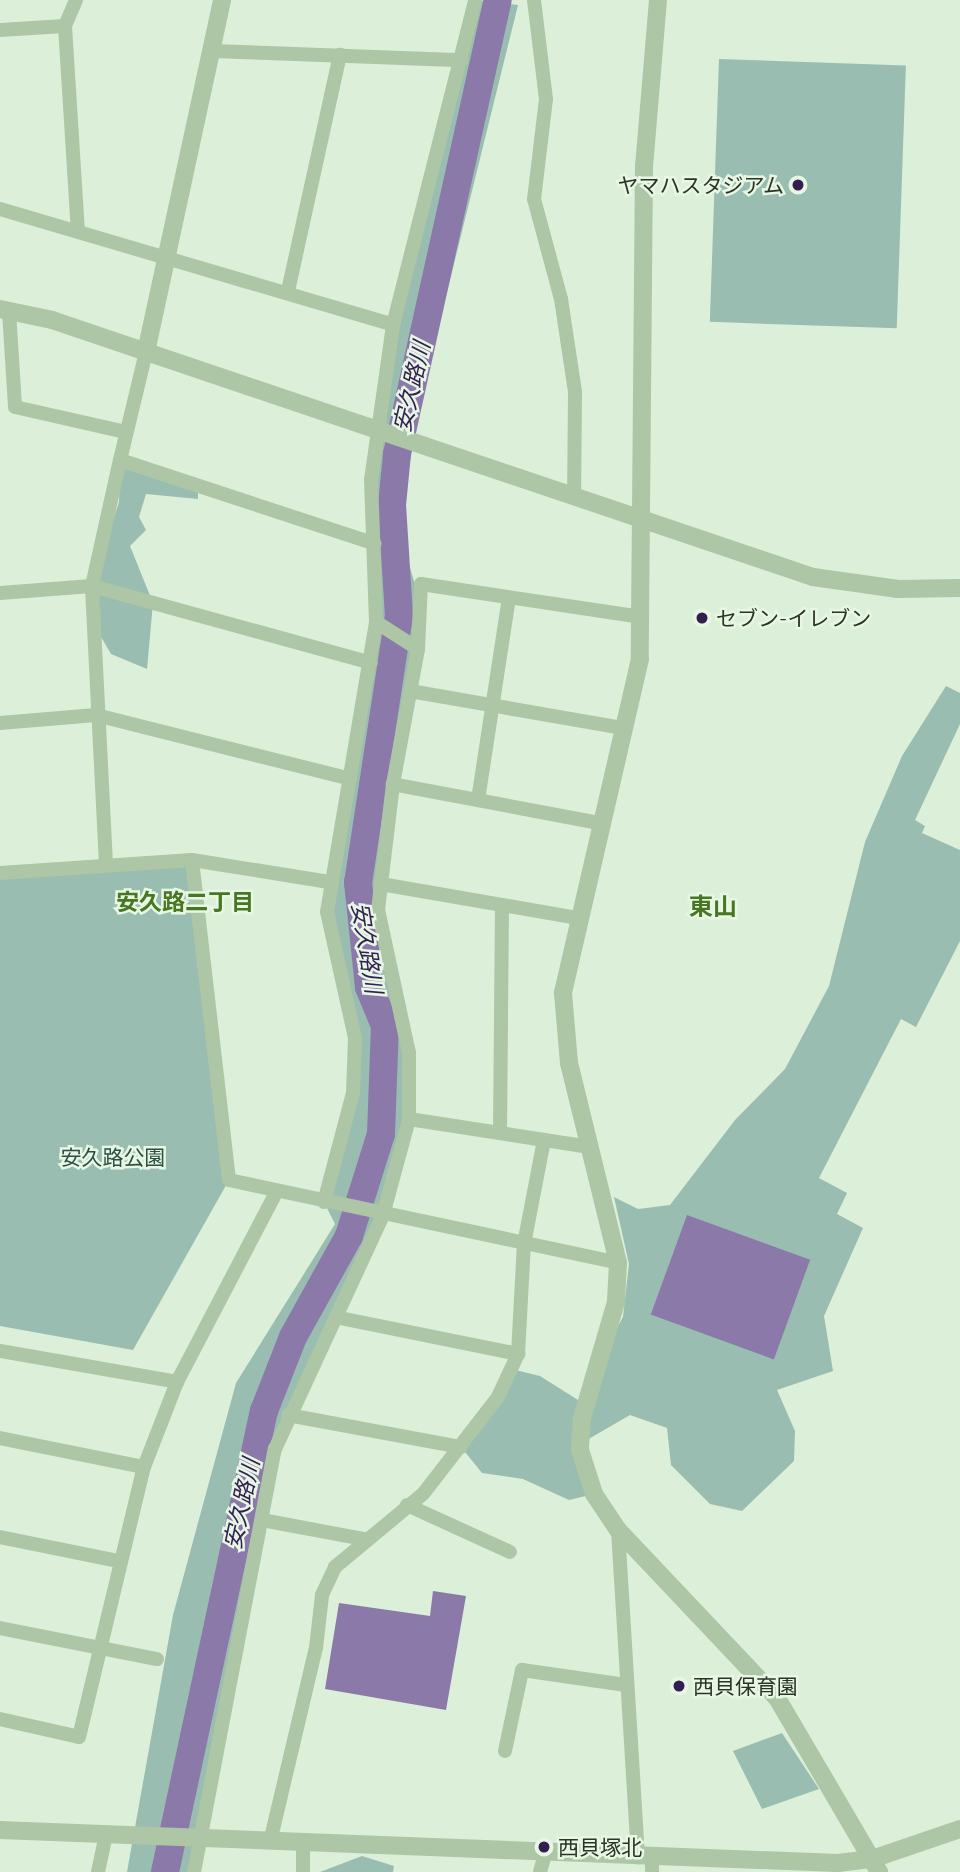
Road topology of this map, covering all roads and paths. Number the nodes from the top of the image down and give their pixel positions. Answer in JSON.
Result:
{"nodes":[{"id":1,"x":76,"y":0,"type":"edge"},
{"id":2,"x":222,"y":0,"type":"edge"},
{"id":3,"x":475,"y":0,"type":"edge"},
{"id":4,"x":534,"y":0,"type":"edge"},
{"id":5,"x":658,"y":0,"type":"edge"},
{"id":6,"x":65,"y":26,"type":"junction"},
{"id":7,"x":0,"y":30,"type":"edge"},
{"id":8,"x":212,"y":51,"type":"junction"},
{"id":9,"x":341,"y":55,"type":"junction"},
{"id":10,"x":462,"y":60,"type":"junction"},
{"id":11,"x":0,"y":209,"type":"edge"},
{"id":12,"x":78,"y":230,"type":"junction"},
{"id":13,"x":165,"y":253,"type":"junction"},
{"id":14,"x":288,"y":291,"type":"junction"},
{"id":15,"x":4,"y":310,"type":"edge"},
{"id":16,"x":393,"y":325,"type":"junction"},
{"id":17,"x":146,"y":352,"type":"junction"},
{"id":18,"x":378,"y":430,"type":"junction"},
{"id":19,"x":125,"y":432,"type":"junction"},
{"id":20,"x":120,"y":460,"type":"junction"},
{"id":21,"x":574,"y":497,"type":"junction"},
{"id":22,"x":641,"y":517,"type":"junction"},
{"id":23,"x":375,"y":544,"type":"junction"},
{"id":24,"x":92,"y":586,"type":"junction"},
{"id":25,"x":960,"y":587,"type":"edge"},
{"id":26,"x":0,"y":593,"type":"edge"},
{"id":27,"x":509,"y":598,"type":"junction"},
{"id":28,"x":642,"y":617,"type":"junction"},
{"id":29,"x":380,"y":624,"type":"junction"},
{"id":30,"x":414,"y":647,"type":"junction"},
{"id":31,"x":371,"y":663,"type":"junction"},
{"id":32,"x":410,"y":691,"type":"junction"},
{"id":33,"x":492,"y":707,"type":"junction"},
{"id":34,"x":96,"y":715,"type":"junction"},
{"id":35,"x":0,"y":723,"type":"edge"},
{"id":36,"x":622,"y":728,"type":"junction"},
{"id":37,"x":350,"y":779,"type":"junction"},
{"id":38,"x":393,"y":784,"type":"junction"},
{"id":39,"x":478,"y":800,"type":"junction"},
{"id":40,"x":598,"y":823,"type":"junction"},
{"id":41,"x":192,"y":860,"type":"junction"},
{"id":42,"x":106,"y":864,"type":"junction"},
{"id":43,"x":0,"y":873,"type":"edge"},
{"id":44,"x":329,"y":882,"type":"junction"},
{"id":45,"x":381,"y":884,"type":"junction"},
{"id":46,"x":502,"y":905,"type":"junction"},
{"id":47,"x":578,"y":918,"type":"junction"},
{"id":48,"x":409,"y":1119,"type":"junction"},
{"id":49,"x":500,"y":1133,"type":"junction"},
{"id":50,"x":544,"y":1140,"type":"junction"},
{"id":51,"x":590,"y":1147,"type":"junction"},
{"id":52,"x":276,"y":1193,"type":"junction"},
{"id":53,"x":324,"y":1202,"type":"junction"},
{"id":54,"x":383,"y":1215,"type":"junction"},
{"id":55,"x":524,"y":1244,"type":"junction"},
{"id":56,"x":618,"y":1263,"type":"junction"},
{"id":57,"x":340,"y":1318,"type":"junction"},
{"id":58,"x":0,"y":1351,"type":"edge"},
{"id":59,"x":518,"y":1354,"type":"junction"},
{"id":60,"x":177,"y":1382,"type":"junction"},
{"id":61,"x":288,"y":1415,"type":"junction"},
{"id":62,"x":0,"y":1438,"type":"edge"},
{"id":63,"x":461,"y":1447,"type":"junction"},
{"id":64,"x":144,"y":1466,"type":"junction"},
{"id":65,"x":407,"y":1505,"type":"junction"},
{"id":66,"x":262,"y":1520,"type":"junction"},
{"id":67,"x":618,"y":1530,"type":"junction"},
{"id":68,"x":0,"y":1537,"type":"edge"},
{"id":69,"x":364,"y":1539,"type":"junction"},
{"id":70,"x":510,"y":1552,"type":"dead end"},
{"id":71,"x":118,"y":1561,"type":"junction"},
{"id":72,"x":0,"y":1628,"type":"edge"},
{"id":73,"x":100,"y":1646,"type":"junction"},
{"id":74,"x":157,"y":1659,"type":"dead end"},
{"id":75,"x":626,"y":1685,"type":"junction"},
{"id":76,"x":0,"y":1719,"type":"edge"},
{"id":77,"x":505,"y":1751,"type":"dead end"},
{"id":78,"x":960,"y":1829,"type":"edge"},
{"id":79,"x":0,"y":1830,"type":"edge"},
{"id":80,"x":106,"y":1834,"type":"junction"},
{"id":81,"x":201,"y":1839,"type":"junction"},
{"id":82,"x":270,"y":1842,"type":"junction"},
{"id":83,"x":303,"y":1845,"type":"junction"},
{"id":84,"x":545,"y":1854,"type":"junction"},
{"id":85,"x":647,"y":1863,"type":"edge"},
{"id":86,"x":875,"y":1865,"type":"edge"},
{"id":87,"x":838,"y":1867,"type":"edge"},
{"id":88,"x":98,"y":1872,"type":"edge"},
{"id":89,"x":194,"y":1872,"type":"edge"},
{"id":90,"x":303,"y":1872,"type":"edge"},
{"id":91,"x":540,"y":1872,"type":"edge"}],
"edges":[{"from":1,"to":6,"type":"street"},
{"from":2,"to":8,"type":"street"},
{"from":3,"to":10,"type":"street"},
{"from":4,"to":21,"type":"street"},
{"from":5,"to":22,"type":"street"},
{"from":6,"to":7,"type":"street"},
{"from":6,"to":12,"type":"street"},
{"from":8,"to":9,"type":"street"},
{"from":8,"to":13,"type":"street"},
{"from":9,"to":10,"type":"street"},
{"from":9,"to":14,"type":"street"},
{"from":10,"to":16,"type":"street"},
{"from":11,"to":12,"type":"street"},
{"from":12,"to":13,"type":"street"},
{"from":13,"to":14,"type":"street"},
{"from":13,"to":17,"type":"street"},
{"from":14,"to":16,"type":"street"},
{"from":15,"to":17,"type":"street"},
{"from":15,"to":19,"type":"street"},
{"from":16,"to":18,"type":"street"},
{"from":17,"to":18,"type":"street"},
{"from":17,"to":19,"type":"street"},
{"from":18,"to":21,"type":"street"},
{"from":18,"to":23,"type":"street"},
{"from":19,"to":20,"type":"street"},
{"from":20,"to":23,"type":"street"},
{"from":20,"to":24,"type":"street"},
{"from":21,"to":22,"type":"street"},
{"from":22,"to":25,"type":"street"},
{"from":22,"to":28,"type":"street"},
{"from":23,"to":29,"type":"street"},
{"from":24,"to":26,"type":"street"},
{"from":24,"to":31,"type":"street"},
{"from":24,"to":34,"type":"street"},
{"from":27,"to":28,"type":"street"},
{"from":27,"to":30,"type":"street"},
{"from":27,"to":33,"type":"street"},
{"from":28,"to":36,"type":"street"},
{"from":29,"to":30,"type":"street"},
{"from":29,"to":31,"type":"street"},
{"from":30,"to":32,"type":"street"},
{"from":31,"to":37,"type":"street"},
{"from":32,"to":33,"type":"street"},
{"from":32,"to":38,"type":"street"},
{"from":33,"to":36,"type":"street"},
{"from":33,"to":39,"type":"street"},
{"from":34,"to":35,"type":"street"},
{"from":34,"to":37,"type":"street"},
{"from":34,"to":42,"type":"street"},
{"from":36,"to":40,"type":"street"},
{"from":37,"to":44,"type":"street"},
{"from":38,"to":39,"type":"street"},
{"from":38,"to":45,"type":"street"},
{"from":39,"to":40,"type":"street"},
{"from":40,"to":47,"type":"street"},
{"from":41,"to":42,"type":"street"},
{"from":41,"to":44,"type":"street"},
{"from":41,"to":52,"type":"street"},
{"from":42,"to":43,"type":"street"},
{"from":44,"to":53,"type":"street"},
{"from":45,"to":46,"type":"street"},
{"from":45,"to":48,"type":"street"},
{"from":46,"to":47,"type":"street"},
{"from":46,"to":49,"type":"street"},
{"from":47,"to":51,"type":"street"},
{"from":48,"to":49,"type":"street"},
{"from":48,"to":54,"type":"street"},
{"from":49,"to":50,"type":"street"},
{"from":50,"to":51,"type":"street"},
{"from":50,"to":55,"type":"street"},
{"from":51,"to":56,"type":"street"},
{"from":52,"to":53,"type":"street"},
{"from":52,"to":60,"type":"street"},
{"from":53,"to":54,"type":"street"},
{"from":54,"to":55,"type":"street"},
{"from":54,"to":57,"type":"street"},
{"from":55,"to":56,"type":"street"},
{"from":55,"to":59,"type":"street"},
{"from":56,"to":67,"type":"street"},
{"from":57,"to":59,"type":"street"},
{"from":57,"to":61,"type":"street"},
{"from":58,"to":60,"type":"street"},
{"from":59,"to":63,"type":"street"},
{"from":60,"to":64,"type":"street"},
{"from":61,"to":63,"type":"street"},
{"from":61,"to":66,"type":"street"},
{"from":62,"to":64,"type":"street"},
{"from":63,"to":65,"type":"street"},
{"from":64,"to":71,"type":"street"},
{"from":65,"to":69,"type":"street"},
{"from":65,"to":70,"type":"street"},
{"from":66,"to":69,"type":"street"},
{"from":66,"to":81,"type":"street"},
{"from":67,"to":75,"type":"street"},
{"from":67,"to":86,"type":"street"},
{"from":68,"to":71,"type":"street"},
{"from":69,"to":82,"type":"street"},
{"from":71,"to":73,"type":"street"},
{"from":72,"to":73,"type":"street"},
{"from":73,"to":74,"type":"street"},
{"from":73,"to":76,"type":"street"},
{"from":75,"to":77,"type":"street"},
{"from":75,"to":85,"type":"street"},
{"from":78,"to":86,"type":"street"},
{"from":79,"to":80,"type":"street"},
{"from":80,"to":81,"type":"street"},
{"from":80,"to":88,"type":"street"},
{"from":81,"to":82,"type":"street"},
{"from":81,"to":89,"type":"street"},
{"from":82,"to":83,"type":"street"},
{"from":83,"to":84,"type":"street"},
{"from":83,"to":90,"type":"street"},
{"from":84,"to":85,"type":"street"},
{"from":84,"to":91,"type":"street"},
{"from":85,"to":87,"type":"street"},
{"from":86,"to":87,"type":"street"}]}
